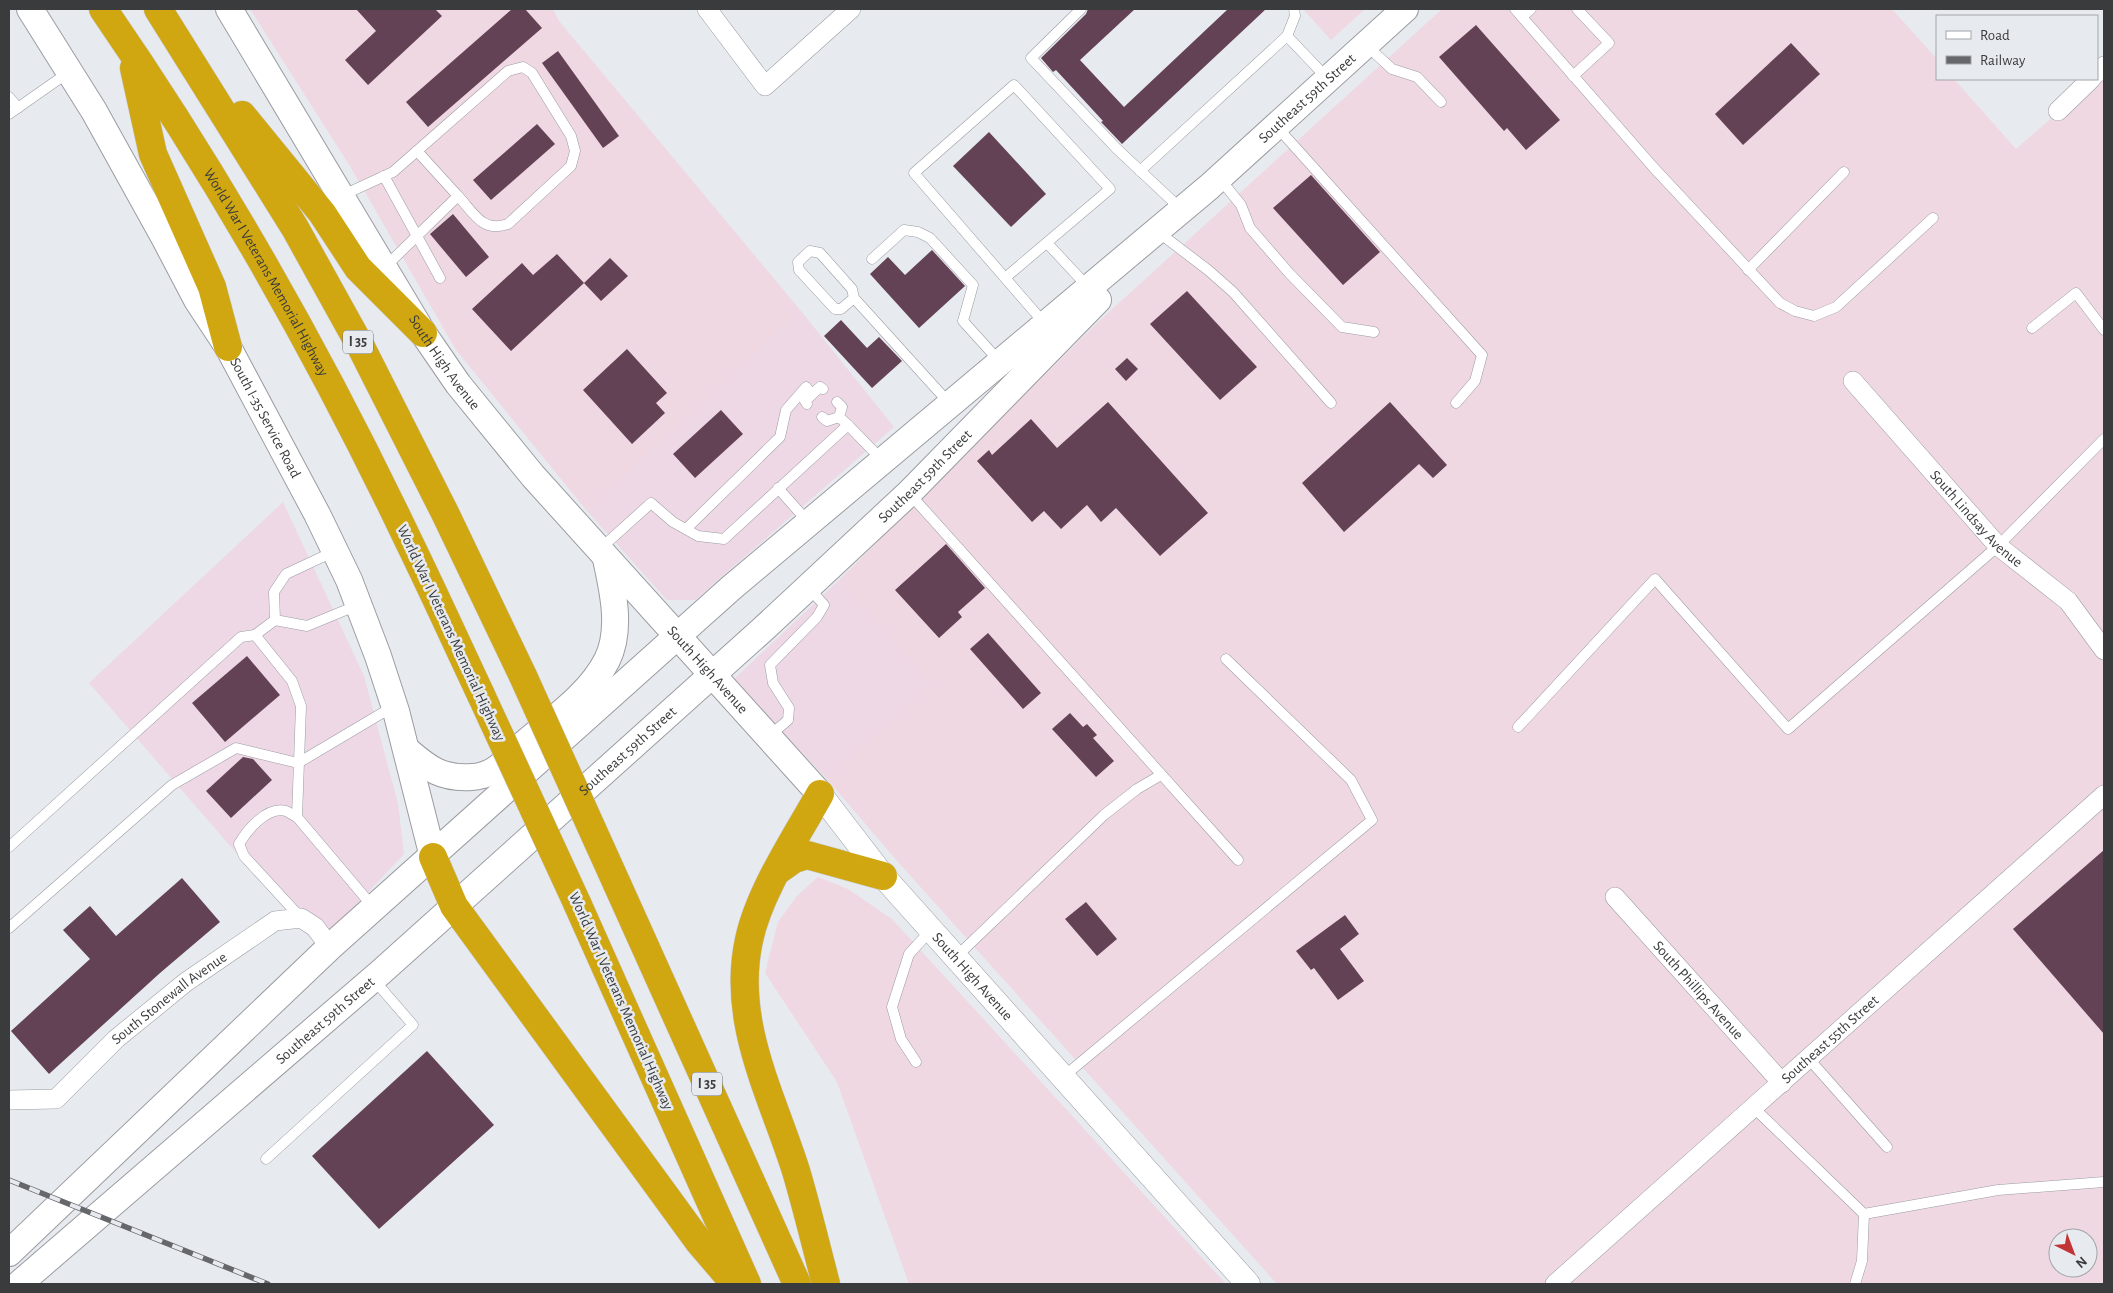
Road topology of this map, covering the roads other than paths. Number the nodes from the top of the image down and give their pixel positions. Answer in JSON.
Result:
{"nodes":[{"id":1,"x":30,"y":9,"type":"edge"},
{"id":2,"x":103,"y":9,"type":"edge"},
{"id":3,"x":229,"y":9,"type":"edge"},
{"id":4,"x":707,"y":9,"type":"edge"},
{"id":5,"x":851,"y":9,"type":"edge"},
{"id":6,"x":1081,"y":9,"type":"edge"},
{"id":7,"x":1294,"y":9,"type":"edge"},
{"id":8,"x":1405,"y":9,"type":"edge"},
{"id":9,"x":1515,"y":9,"type":"edge"},
{"id":10,"x":1531,"y":9,"type":"edge"},
{"id":11,"x":1577,"y":9,"type":"edge"},
{"id":12,"x":163,"y":16,"type":"edge"},
{"id":13,"x":1522,"y":17,"type":"junction"},
{"id":14,"x":1287,"y":36,"type":"junction"},
{"id":15,"x":1366,"y":44,"type":"junction"},
{"id":16,"x":129,"y":47,"type":"junction"},
{"id":17,"x":70,"y":72,"type":"junction"},
{"id":18,"x":1573,"y":76,"type":"junction"},
{"id":19,"x":1328,"y":79,"type":"junction"},
{"id":20,"x":2090,"y":80,"type":"edge"},
{"id":21,"x":9,"y":97,"type":"edge"},
{"id":22,"x":1441,"y":102,"type":"dead end"},
{"id":23,"x":18,"y":108,"type":"junction"},
{"id":24,"x":2058,"y":111,"type":"dead end"},
{"id":25,"x":9,"y":114,"type":"edge"},
{"id":26,"x":1276,"y":126,"type":"junction"},
{"id":27,"x":417,"y":151,"type":"junction"},
{"id":28,"x":1140,"y":171,"type":"junction"},
{"id":29,"x":1844,"y":172,"type":"dead end"},
{"id":30,"x":384,"y":176,"type":"junction"},
{"id":31,"x":1214,"y":183,"type":"junction"},
{"id":32,"x":341,"y":196,"type":"junction"},
{"id":33,"x":458,"y":196,"type":"junction"},
{"id":34,"x":1182,"y":210,"type":"junction"},
{"id":35,"x":1933,"y":218,"type":"dead end"},
{"id":36,"x":1162,"y":235,"type":"junction"},
{"id":37,"x":416,"y":237,"type":"junction"},
{"id":38,"x":1047,"y":243,"type":"junction"},
{"id":39,"x":872,"y":259,"type":"dead end"},
{"id":40,"x":384,"y":267,"type":"junction"},
{"id":41,"x":1748,"y":270,"type":"junction"},
{"id":42,"x":440,"y":278,"type":"dead end"},
{"id":43,"x":1006,"y":278,"type":"junction"},
{"id":44,"x":1089,"y":288,"type":"junction"},
{"id":45,"x":854,"y":298,"type":"junction"},
{"id":46,"x":1046,"y":324,"type":"junction"},
{"id":47,"x":2032,"y":328,"type":"dead end"},
{"id":48,"x":2104,"y":330,"type":"edge"},
{"id":49,"x":1374,"y":332,"type":"dead end"},
{"id":50,"x":423,"y":333,"type":"junction"},
{"id":51,"x":228,"y":346,"type":"junction"},
{"id":52,"x":1000,"y":362,"type":"junction"},
{"id":53,"x":1853,"y":381,"type":"dead end"},
{"id":54,"x":823,"y":389,"type":"dead end"},
{"id":55,"x":812,"y":393,"type":"junction"},
{"id":56,"x":837,"y":402,"type":"dead end"},
{"id":57,"x":1331,"y":403,"type":"dead end"},
{"id":58,"x":1456,"y":403,"type":"dead end"},
{"id":59,"x":807,"y":404,"type":"dead end"},
{"id":60,"x":950,"y":404,"type":"junction"},
{"id":61,"x":822,"y":417,"type":"dead end"},
{"id":62,"x":840,"y":417,"type":"junction"},
{"id":63,"x":848,"y":425,"type":"junction"},
{"id":64,"x":2104,"y":438,"type":"edge"},
{"id":65,"x":882,"y":461,"type":"junction"},
{"id":66,"x":776,"y":488,"type":"junction"},
{"id":67,"x":909,"y":493,"type":"junction"},
{"id":68,"x":809,"y":523,"type":"junction"},
{"id":69,"x":686,"y":529,"type":"junction"},
{"id":70,"x":1998,"y":546,"type":"junction"},
{"id":71,"x":335,"y":551,"type":"junction"},
{"id":72,"x":602,"y":553,"type":"junction"},
{"id":73,"x":808,"y":587,"type":"junction"},
{"id":74,"x":358,"y":605,"type":"junction"},
{"id":75,"x":275,"y":620,"type":"junction"},
{"id":76,"x":255,"y":635,"type":"junction"},
{"id":77,"x":677,"y":638,"type":"junction"},
{"id":78,"x":2104,"y":650,"type":"edge"},
{"id":79,"x":1226,"y":659,"type":"dead end"},
{"id":80,"x":712,"y":675,"type":"junction"},
{"id":81,"x":395,"y":706,"type":"junction"},
{"id":82,"x":1518,"y":728,"type":"dead end"},
{"id":83,"x":768,"y":737,"type":"junction"},
{"id":84,"x":408,"y":751,"type":"junction"},
{"id":85,"x":298,"y":763,"type":"junction"},
{"id":86,"x":1161,"y":774,"type":"junction"},
{"id":87,"x":820,"y":794,"type":"junction"},
{"id":88,"x":2104,"y":795,"type":"edge"},
{"id":89,"x":296,"y":817,"type":"junction"},
{"id":90,"x":9,"y":846,"type":"edge"},
{"id":91,"x":433,"y":857,"type":"junction"},
{"id":92,"x":1238,"y":860,"type":"dead end"},
{"id":93,"x":777,"y":871,"type":"junction"},
{"id":94,"x":883,"y":876,"type":"junction"},
{"id":95,"x":1615,"y":897,"type":"dead end"},
{"id":96,"x":454,"y":906,"type":"junction"},
{"id":97,"x":374,"y":908,"type":"junction"},
{"id":98,"x":301,"y":918,"type":"junction"},
{"id":99,"x":9,"y":928,"type":"edge"},
{"id":100,"x":931,"y":930,"type":"junction"},
{"id":101,"x":330,"y":947,"type":"junction"},
{"id":102,"x":956,"y":957,"type":"junction"},
{"id":103,"x":373,"y":979,"type":"junction"},
{"id":104,"x":1809,"y":1059,"type":"junction"},
{"id":105,"x":916,"y":1062,"type":"dead end"},
{"id":106,"x":1063,"y":1078,"type":"junction"},
{"id":107,"x":1782,"y":1083,"type":"junction"},
{"id":108,"x":9,"y":1100,"type":"edge"},
{"id":109,"x":1754,"y":1108,"type":"junction"},
{"id":110,"x":1887,"y":1147,"type":"dead end"},
{"id":111,"x":266,"y":1159,"type":"dead end"},
{"id":112,"x":2104,"y":1182,"type":"edge"},
{"id":113,"x":1864,"y":1214,"type":"junction"},
{"id":114,"x":9,"y":1253,"type":"edge"},
{"id":115,"x":19,"y":1284,"type":"edge"},
{"id":116,"x":735,"y":1284,"type":"edge"},
{"id":117,"x":748,"y":1284,"type":"edge"},
{"id":118,"x":796,"y":1284,"type":"edge"},
{"id":119,"x":826,"y":1284,"type":"edge"},
{"id":120,"x":1248,"y":1284,"type":"edge"},
{"id":121,"x":1555,"y":1284,"type":"edge"},
{"id":122,"x":1855,"y":1284,"type":"edge"}],
"edges":[{"from":1,"to":17,"type":"main road","name":"South I-35 Service Road"},
{"from":2,"to":16,"type":"highway","name":"World War I Veterans Memorial Highway"},
{"from":3,"to":32,"type":"main road","name":"South High Avenue"},
{"from":4,"to":5,"type":"street"},
{"from":6,"to":28,"type":"lane"},
{"from":7,"to":14,"type":"lane"},
{"from":8,"to":15,"type":"main road","name":"Southeast 59th Street"},
{"from":9,"to":13,"type":"lane"},
{"from":10,"to":13,"type":"lane"},
{"from":11,"to":18,"type":"lane"},
{"from":12,"to":50,"type":"highway"},
{"from":12,"to":118,"type":"highway","number":"I 35","bridge":true},
{"from":13,"to":18,"type":"lane"},
{"from":14,"to":19,"type":"lane"},
{"from":14,"to":28,"type":"lane"},
{"from":15,"to":19,"type":"main road","name":"Southeast 59th Street"},
{"from":15,"to":22,"type":"lane"},
{"from":16,"to":51,"type":"highway"},
{"from":16,"to":117,"type":"highway","name":"World War I Veterans Memorial Highway","bridge":true},
{"from":17,"to":23,"type":"lane"},
{"from":17,"to":51,"type":"main road","name":"South I-35 Service Road"},
{"from":18,"to":41,"type":"lane"},
{"from":19,"to":26,"type":"main road","name":"Southeast 59th Street"},
{"from":20,"to":24,"type":"street"},
{"from":21,"to":23,"type":"lane"},
{"from":23,"to":25,"type":"lane"},
{"from":26,"to":31,"type":"main road","name":"Southeast 59th Street"},
{"from":26,"to":58,"type":"lane"},
{"from":27,"to":30,"type":"lane"},
{"from":27,"to":33,"type":"lane"},
{"from":27,"to":33,"type":"lane"},
{"from":28,"to":34,"type":"lane"},
{"from":29,"to":41,"type":"lane"},
{"from":30,"to":32,"type":"lane"},
{"from":30,"to":37,"type":"lane"},
{"from":31,"to":34,"type":"main road","name":"Southeast 59th Street"},
{"from":31,"to":36,"type":"main road","name":"Southeast 59th Street"},
{"from":31,"to":49,"type":"lane"},
{"from":32,"to":40,"type":"main road","name":"South High Avenue"},
{"from":33,"to":37,"type":"lane"},
{"from":34,"to":44,"type":"main road","name":"Southeast 59th Street"},
{"from":35,"to":41,"type":"lane"},
{"from":36,"to":57,"type":"lane"},
{"from":36,"to":67,"type":"main road","name":"Southeast 59th Street"},
{"from":37,"to":40,"type":"lane"},
{"from":37,"to":42,"type":"lane"},
{"from":38,"to":43,"type":"lane"},
{"from":38,"to":43,"type":"lane"},
{"from":38,"to":44,"type":"lane"},
{"from":39,"to":52,"type":"lane"},
{"from":40,"to":50,"type":"main road","name":"South High Avenue"},
{"from":43,"to":46,"type":"lane"},
{"from":44,"to":46,"type":"main road","name":"Southeast 59th Street"},
{"from":45,"to":45,"type":"lane"},
{"from":45,"to":60,"type":"lane"},
{"from":46,"to":52,"type":"main road","name":"Southeast 59th Street"},
{"from":47,"to":48,"type":"lane"},
{"from":50,"to":72,"type":"main road","name":"South High Avenue"},
{"from":51,"to":71,"type":"main road","name":"South I-35 Service Road"},
{"from":52,"to":60,"type":"main road","name":"Southeast 59th Street"},
{"from":53,"to":70,"type":"street","name":"South Lindsay Avenue"},
{"from":54,"to":55,"type":"lane"},
{"from":55,"to":59,"type":"lane"},
{"from":55,"to":69,"type":"lane"},
{"from":56,"to":62,"type":"lane"},
{"from":60,"to":65,"type":"main road","name":"Southeast 59th Street"},
{"from":61,"to":62,"type":"lane"},
{"from":62,"to":63,"type":"lane"},
{"from":63,"to":65,"type":"lane"},
{"from":63,"to":66,"type":"lane"},
{"from":64,"to":70,"type":"lane"},
{"from":65,"to":68,"type":"main road","name":"Southeast 59th Street"},
{"from":66,"to":68,"type":"lane"},
{"from":66,"to":69,"type":"lane"},
{"from":67,"to":73,"type":"main road","name":"Southeast 59th Street"},
{"from":67,"to":86,"type":"lane"},
{"from":68,"to":77,"type":"main road","name":"Southeast 59th Street"},
{"from":69,"to":72,"type":"lane"},
{"from":70,"to":78,"type":"street","name":"South Lindsay Avenue"},
{"from":70,"to":82,"type":"lane"},
{"from":71,"to":74,"type":"main road","name":"South I-35 Service Road"},
{"from":71,"to":75,"type":"lane"},
{"from":72,"to":77,"type":"main road","name":"South High Avenue"},
{"from":72,"to":84,"type":"main road"},
{"from":73,"to":80,"type":"main road","name":"Southeast 59th Street"},
{"from":73,"to":83,"type":"lane"},
{"from":74,"to":75,"type":"lane"},
{"from":74,"to":81,"type":"main road","name":"South I-35 Service Road"},
{"from":75,"to":76,"type":"lane"},
{"from":76,"to":85,"type":"lane"},
{"from":76,"to":90,"type":"lane"},
{"from":77,"to":80,"type":"main road","name":"South High Avenue"},
{"from":77,"to":91,"type":"main road","name":"Southeast 59th Street"},
{"from":79,"to":106,"type":"lane"},
{"from":80,"to":83,"type":"main road","name":"South High Avenue"},
{"from":80,"to":96,"type":"main road","name":"Southeast 59th Street"},
{"from":81,"to":84,"type":"main road","name":"South I-35 Service Road"},
{"from":81,"to":85,"type":"lane"},
{"from":83,"to":87,"type":"main road","name":"South High Avenue"},
{"from":84,"to":91,"type":"main road","name":"South I-35 Service Road"},
{"from":85,"to":89,"type":"lane"},
{"from":85,"to":99,"type":"lane"},
{"from":86,"to":92,"type":"lane"},
{"from":86,"to":102,"type":"lane"},
{"from":87,"to":93,"type":"highway"},
{"from":87,"to":94,"type":"street","name":"South High Avenue"},
{"from":88,"to":104,"type":"street","name":"Southeast 55th Street"},
{"from":89,"to":97,"type":"lane"},
{"from":89,"to":98,"type":"lane"},
{"from":91,"to":96,"type":"highway"},
{"from":91,"to":97,"type":"main road","name":"Southeast 59th Street"},
{"from":93,"to":94,"type":"highway"},
{"from":93,"to":119,"type":"highway"},
{"from":94,"to":100,"type":"street","name":"South High Avenue"},
{"from":95,"to":107,"type":"street","name":"South Phillips Avenue"},
{"from":96,"to":103,"type":"main road","name":"Southeast 59th Street"},
{"from":96,"to":116,"type":"highway"},
{"from":97,"to":101,"type":"main road","name":"Southeast 59th Street"},
{"from":98,"to":101,"type":"street"},
{"from":98,"to":108,"type":"street","name":"South Stonewall Avenue"},
{"from":100,"to":102,"type":"street","name":"South High Avenue"},
{"from":100,"to":105,"type":"lane"},
{"from":101,"to":114,"type":"main road","name":"Southeast 59th Street"},
{"from":102,"to":106,"type":"street","name":"South High Avenue"},
{"from":103,"to":111,"type":"lane"},
{"from":103,"to":115,"type":"main road","name":"Southeast 59th Street"},
{"from":104,"to":107,"type":"street","name":"Southeast 55th Street"},
{"from":104,"to":110,"type":"lane"},
{"from":106,"to":120,"type":"street","name":"South High Avenue"},
{"from":107,"to":109,"type":"street","name":"Southeast 55th Street"},
{"from":109,"to":113,"type":"lane"},
{"from":109,"to":121,"type":"street","name":"Southeast 55th Street"},
{"from":112,"to":113,"type":"lane"},
{"from":113,"to":122,"type":"lane"}]}
